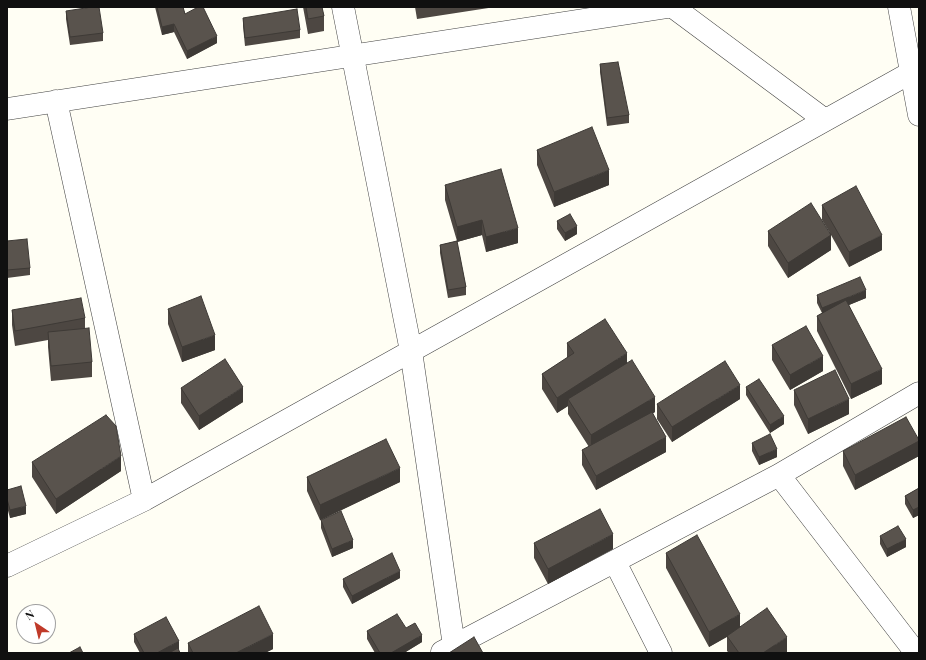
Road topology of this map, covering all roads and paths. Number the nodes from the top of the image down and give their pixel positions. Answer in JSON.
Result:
{"nodes":[{"id":1,"x":343,"y":7,"type":"edge"},
{"id":2,"x":668,"y":7,"type":"edge"},
{"id":3,"x":673,"y":7,"type":"edge"},
{"id":4,"x":900,"y":7,"type":"edge"},
{"id":5,"x":353,"y":55,"type":"junction"},
{"id":6,"x":915,"y":70,"type":"edge"},
{"id":7,"x":56,"y":101,"type":"junction"},
{"id":8,"x":7,"y":109,"type":"edge"},
{"id":9,"x":919,"y":115,"type":"edge"},
{"id":10,"x":825,"y":120,"type":"junction"},
{"id":11,"x":411,"y":351,"type":"junction"},
{"id":12,"x":919,"y":393,"type":"edge"},
{"id":13,"x":779,"y":475,"type":"junction"},
{"id":14,"x":144,"y":500,"type":"junction"},
{"id":15,"x":615,"y":562,"type":"junction"},
{"id":16,"x":7,"y":566,"type":"edge"},
{"id":17,"x":448,"y":650,"type":"edge"},
{"id":18,"x":661,"y":653,"type":"edge"},
{"id":19,"x":916,"y":653,"type":"edge"}],
"edges":[{"from":1,"to":5,"type":"street"},
{"from":2,"to":5,"type":"street"},
{"from":3,"to":10,"type":"street"},
{"from":4,"to":6,"type":"street"},
{"from":5,"to":7,"type":"street"},
{"from":5,"to":11,"type":"street"},
{"from":6,"to":9,"type":"street"},
{"from":6,"to":10,"type":"street"},
{"from":7,"to":8,"type":"street"},
{"from":7,"to":14,"type":"street"},
{"from":10,"to":11,"type":"street"},
{"from":11,"to":14,"type":"street"},
{"from":11,"to":17,"type":"street"},
{"from":12,"to":13,"type":"street"},
{"from":13,"to":15,"type":"street"},
{"from":13,"to":19,"type":"street"},
{"from":14,"to":16,"type":"street"},
{"from":15,"to":17,"type":"street"},
{"from":15,"to":18,"type":"street"}]}
